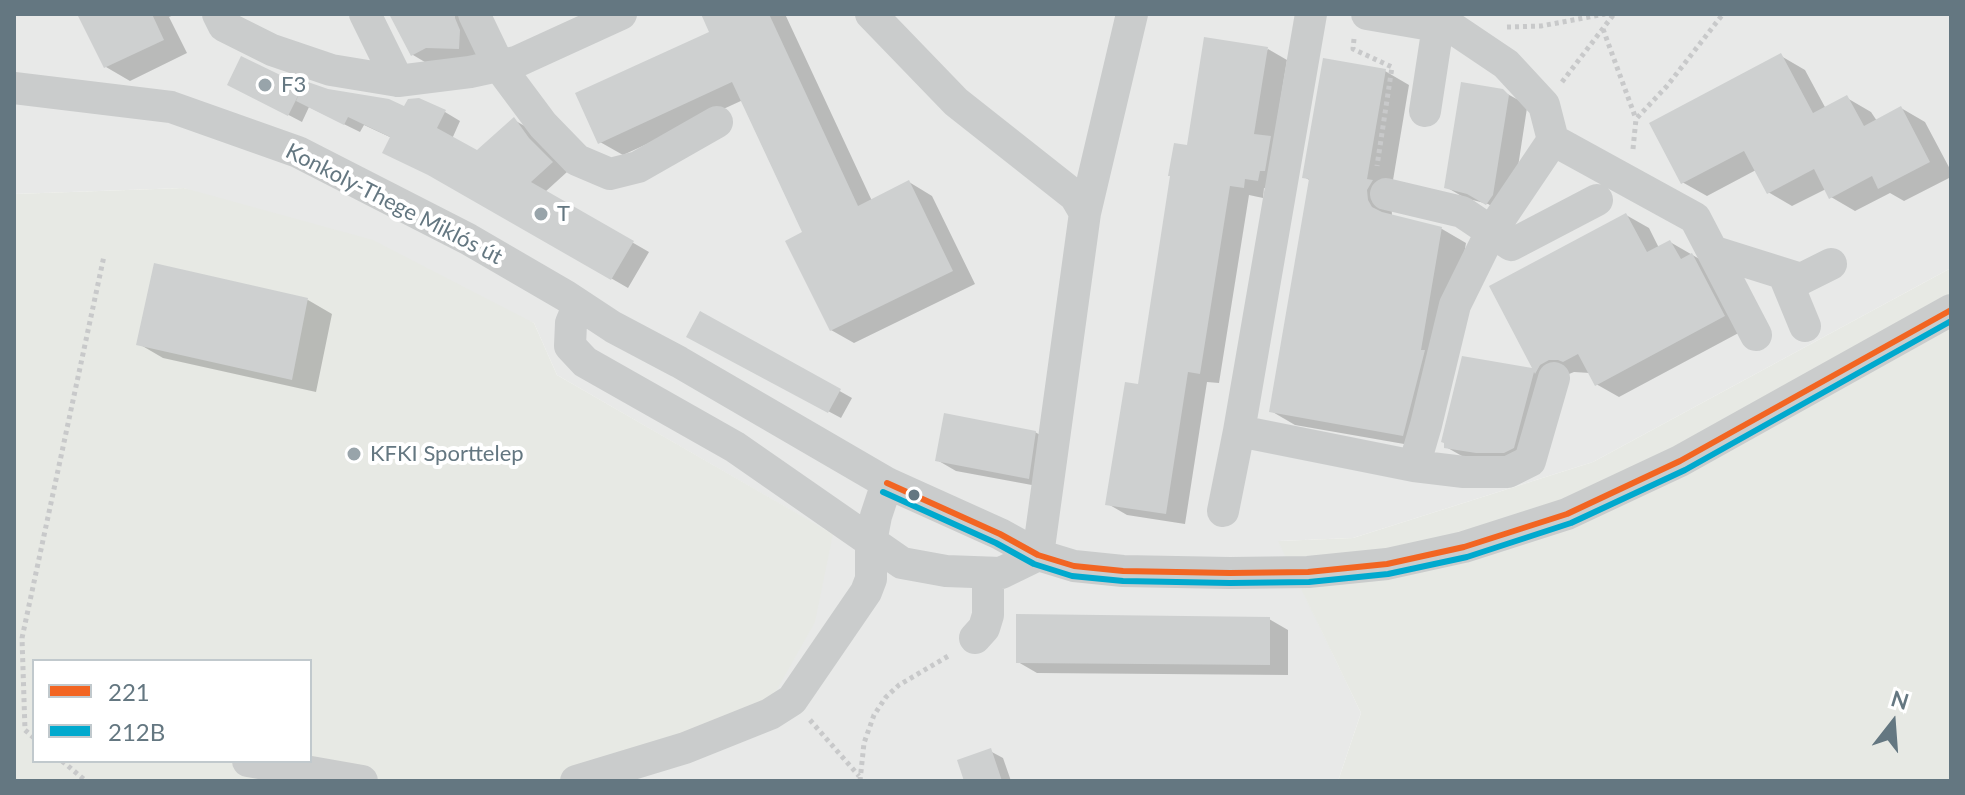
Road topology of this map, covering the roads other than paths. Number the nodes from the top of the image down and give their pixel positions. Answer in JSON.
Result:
{"nodes":[{"id":1,"x":218,"y":14,"type":"edge"},
{"id":2,"x":365,"y":14,"type":"edge"},
{"id":3,"x":474,"y":14,"type":"edge"},
{"id":4,"x":621,"y":14,"type":"edge"},
{"id":5,"x":871,"y":14,"type":"edge"},
{"id":6,"x":1132,"y":14,"type":"edge"},
{"id":7,"x":1311,"y":14,"type":"edge"},
{"id":8,"x":1361,"y":26,"type":"edge"},
{"id":9,"x":1446,"y":27,"type":"junction"},
{"id":10,"x":499,"y":66,"type":"junction"},
{"id":11,"x":398,"y":81,"type":"junction"},
{"id":12,"x":14,"y":88,"type":"edge"},
{"id":13,"x":1425,"y":111,"type":"dead end"},
{"id":14,"x":717,"y":122,"type":"dead end"},
{"id":15,"x":1553,"y":140,"type":"junction"},
{"id":16,"x":1386,"y":194,"type":"road end"},
{"id":17,"x":1597,"y":200,"type":"dead end"},
{"id":18,"x":1085,"y":213,"type":"junction"},
{"id":19,"x":1491,"y":232,"type":"junction"},
{"id":20,"x":1715,"y":252,"type":"junction"},
{"id":21,"x":1831,"y":264,"type":"dead end"},
{"id":22,"x":1784,"y":275,"type":"junction"},
{"id":23,"x":578,"y":306,"type":"junction"},
{"id":24,"x":1951,"y":310,"type":"edge"},
{"id":25,"x":1805,"y":326,"type":"dead end"},
{"id":26,"x":1756,"y":335,"type":"dead end"},
{"id":27,"x":1554,"y":378,"type":"dead end"},
{"id":28,"x":1239,"y":431,"type":"junction"},
{"id":29,"x":1414,"y":466,"type":"junction"},
{"id":30,"x":887,"y":483,"type":"junction"},
{"id":31,"x":1223,"y":511,"type":"dead end"},
{"id":32,"x":871,"y":542,"type":"junction"},
{"id":33,"x":1038,"y":555,"type":"junction"},
{"id":34,"x":988,"y":573,"type":"junction"},
{"id":35,"x":975,"y":638,"type":"road end"},
{"id":36,"x":259,"y":763,"type":"edge"},
{"id":37,"x":362,"y":781,"type":"edge"},
{"id":38,"x":576,"y":781,"type":"edge"}],
"edges":[{"from":1,"to":11,"type":"street"},
{"from":2,"to":11,"type":"street"},
{"from":3,"to":10,"type":"street"},
{"from":4,"to":10,"type":"street"},
{"from":5,"to":18,"type":"street"},
{"from":6,"to":18,"type":"street"},
{"from":7,"to":28,"type":"street"},
{"from":8,"to":9,"type":"street"},
{"from":9,"to":13,"type":"street"},
{"from":9,"to":15,"type":"street"},
{"from":10,"to":11,"type":"street"},
{"from":10,"to":14,"type":"street"},
{"from":12,"to":23,"type":"street","name":"Konkoly-Thege Miklós út"},
{"from":15,"to":19,"type":"street"},
{"from":15,"to":20,"type":"street"},
{"from":16,"to":19,"type":"street"},
{"from":17,"to":19,"type":"street"},
{"from":18,"to":33,"type":"street"},
{"from":19,"to":29,"type":"street"},
{"from":20,"to":22,"type":"street"},
{"from":20,"to":26,"type":"street"},
{"from":21,"to":22,"type":"street"},
{"from":22,"to":25,"type":"street"},
{"from":23,"to":30,"type":"street","name":"Konkoly-Thege Miklós út"},
{"from":23,"to":32,"type":"street"},
{"from":24,"to":33,"type":"street","name":"Konkoly-Thege Miklós út"},
{"from":27,"to":29,"type":"street"},
{"from":28,"to":29,"type":"street"},
{"from":28,"to":31,"type":"street"},
{"from":30,"to":32,"type":"street"},
{"from":30,"to":33,"type":"street","name":"Konkoly-Thege Miklós út"},
{"from":32,"to":34,"type":"street"},
{"from":32,"to":38,"type":"street"},
{"from":33,"to":34,"type":"street"},
{"from":34,"to":35,"type":"street"},
{"from":36,"to":37,"type":"street"}]}
